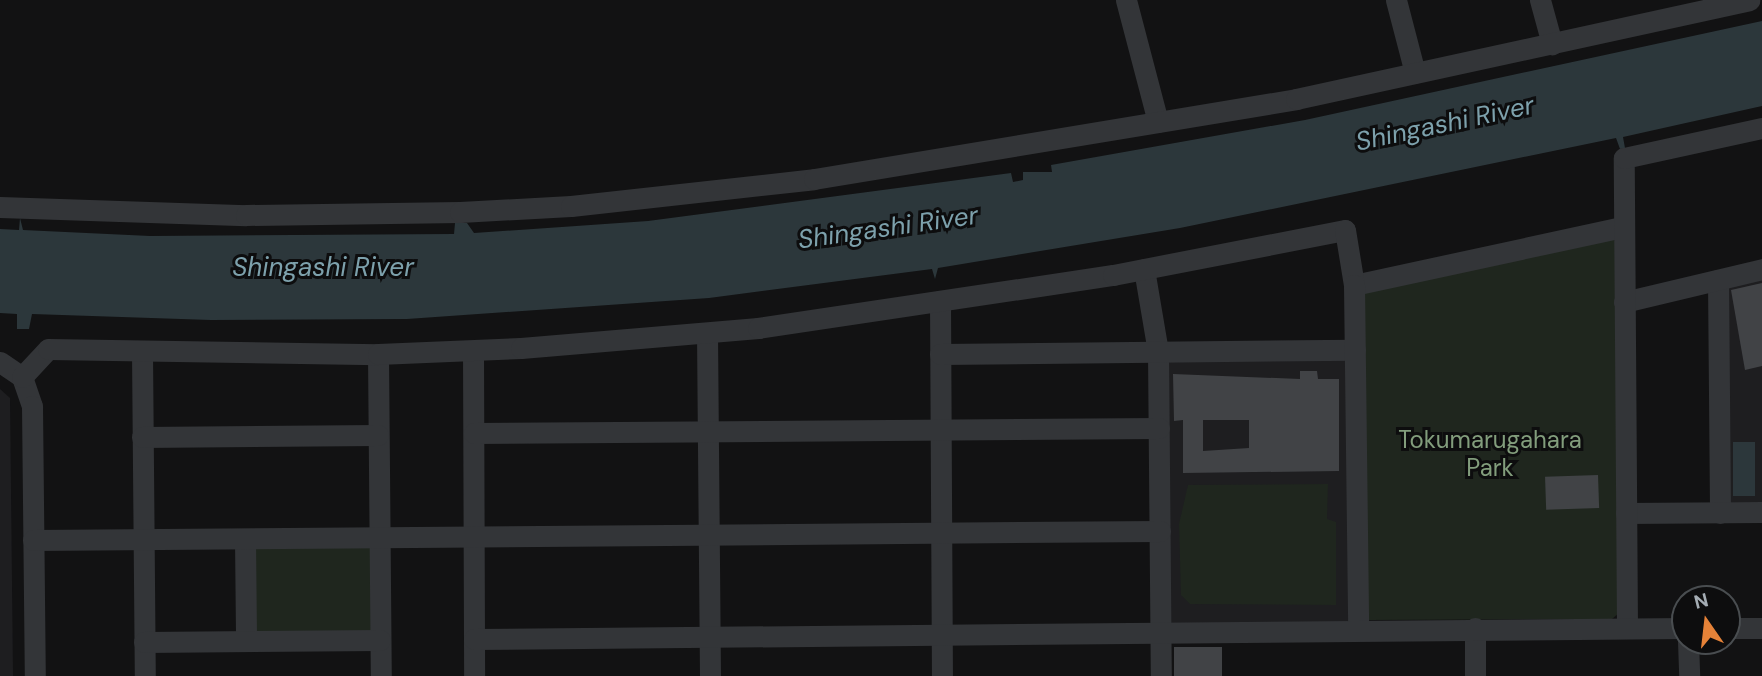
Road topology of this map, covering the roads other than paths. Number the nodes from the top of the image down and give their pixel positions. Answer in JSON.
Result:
{"nodes":[{"id":1,"x":1126,"y":0,"type":"edge"},
{"id":2,"x":1396,"y":0,"type":"edge"},
{"id":3,"x":1540,"y":0,"type":"edge"},
{"id":4,"x":1749,"y":0,"type":"edge"},
{"id":5,"x":1552,"y":44,"type":"junction"},
{"id":6,"x":1415,"y":73,"type":"junction"},
{"id":7,"x":1158,"y":122,"type":"junction"},
{"id":8,"x":1762,"y":128,"type":"edge"},
{"id":9,"x":0,"y":207,"type":"edge"},
{"id":10,"x":1623,"y":228,"type":"junction"},
{"id":11,"x":1144,"y":269,"type":"junction"},
{"id":12,"x":1762,"y":269,"type":"edge"},
{"id":13,"x":1718,"y":280,"type":"junction"},
{"id":14,"x":1354,"y":285,"type":"junction"},
{"id":15,"x":940,"y":301,"type":"junction"},
{"id":16,"x":1624,"y":302,"type":"junction"},
{"id":17,"x":707,"y":333,"type":"junction"},
{"id":18,"x":1355,"y":350,"type":"junction"},
{"id":19,"x":472,"y":351,"type":"junction"},
{"id":20,"x":142,"y":352,"type":"junction"},
{"id":21,"x":1158,"y":352,"type":"junction"},
{"id":22,"x":378,"y":354,"type":"junction"},
{"id":23,"x":940,"y":354,"type":"junction"},
{"id":24,"x":0,"y":362,"type":"edge"},
{"id":25,"x":22,"y":377,"type":"junction"},
{"id":26,"x":1159,"y":428,"type":"junction"},
{"id":27,"x":940,"y":429,"type":"junction"},
{"id":28,"x":707,"y":431,"type":"junction"},
{"id":29,"x":474,"y":433,"type":"junction"},
{"id":30,"x":378,"y":435,"type":"junction"},
{"id":31,"x":142,"y":437,"type":"junction"},
{"id":32,"x":1762,"y":512,"type":"edge"},
{"id":33,"x":1626,"y":513,"type":"junction"},
{"id":34,"x":1720,"y":513,"type":"junction"},
{"id":35,"x":1160,"y":531,"type":"junction"},
{"id":36,"x":941,"y":533,"type":"junction"},
{"id":37,"x":709,"y":535,"type":"junction"},
{"id":38,"x":473,"y":536,"type":"junction"},
{"id":39,"x":379,"y":538,"type":"junction"},
{"id":40,"x":246,"y":539,"type":"junction"},
{"id":41,"x":33,"y":540,"type":"junction"},
{"id":42,"x":143,"y":540,"type":"junction"},
{"id":43,"x":1627,"y":627,"type":"junction"},
{"id":44,"x":1475,"y":628,"type":"junction"},
{"id":45,"x":1671,"y":628,"type":"edge"},
{"id":46,"x":1741,"y":628,"type":"edge"},
{"id":47,"x":1762,"y":628,"type":"edge"},
{"id":48,"x":1358,"y":629,"type":"junction"},
{"id":49,"x":1161,"y":633,"type":"junction"},
{"id":50,"x":942,"y":635,"type":"junction"},
{"id":51,"x":709,"y":637,"type":"junction"},
{"id":52,"x":474,"y":639,"type":"junction"},
{"id":53,"x":380,"y":640,"type":"junction"},
{"id":54,"x":246,"y":641,"type":"junction"},
{"id":55,"x":144,"y":642,"type":"junction"},
{"id":56,"x":1688,"y":655,"type":"edge"},
{"id":57,"x":35,"y":676,"type":"edge"},
{"id":58,"x":145,"y":676,"type":"edge"},
{"id":59,"x":381,"y":676,"type":"edge"},
{"id":60,"x":474,"y":676,"type":"edge"},
{"id":61,"x":710,"y":676,"type":"edge"},
{"id":62,"x":942,"y":676,"type":"edge"},
{"id":63,"x":1161,"y":676,"type":"edge"},
{"id":64,"x":1475,"y":676,"type":"edge"},
{"id":65,"x":1689,"y":676,"type":"edge"}],
"edges":[{"from":1,"to":7,"type":"street"},
{"from":2,"to":6,"type":"street"},
{"from":3,"to":5,"type":"street"},
{"from":4,"to":5,"type":"street"},
{"from":5,"to":6,"type":"street"},
{"from":6,"to":7,"type":"street"},
{"from":7,"to":9,"type":"street"},
{"from":8,"to":10,"type":"street"},
{"from":10,"to":14,"type":"street"},
{"from":10,"to":16,"type":"street"},
{"from":11,"to":14,"type":"street"},
{"from":11,"to":15,"type":"street"},
{"from":11,"to":21,"type":"street"},
{"from":12,"to":13,"type":"street"},
{"from":13,"to":16,"type":"street"},
{"from":13,"to":34,"type":"street"},
{"from":14,"to":18,"type":"street"},
{"from":15,"to":17,"type":"street"},
{"from":15,"to":23,"type":"street"},
{"from":16,"to":33,"type":"street"},
{"from":17,"to":19,"type":"street"},
{"from":17,"to":28,"type":"street"},
{"from":18,"to":21,"type":"street"},
{"from":18,"to":48,"type":"street"},
{"from":19,"to":22,"type":"street"},
{"from":19,"to":29,"type":"street"},
{"from":20,"to":22,"type":"street"},
{"from":20,"to":25,"type":"street"},
{"from":20,"to":31,"type":"street"},
{"from":21,"to":23,"type":"street"},
{"from":21,"to":26,"type":"street"},
{"from":22,"to":30,"type":"street"},
{"from":23,"to":27,"type":"street"},
{"from":24,"to":25,"type":"street"},
{"from":25,"to":41,"type":"street"},
{"from":26,"to":27,"type":"street"},
{"from":26,"to":35,"type":"street"},
{"from":27,"to":28,"type":"street"},
{"from":27,"to":36,"type":"street"},
{"from":28,"to":29,"type":"street"},
{"from":28,"to":37,"type":"street"},
{"from":29,"to":38,"type":"street"},
{"from":30,"to":31,"type":"street"},
{"from":30,"to":39,"type":"street"},
{"from":31,"to":42,"type":"street"},
{"from":32,"to":34,"type":"street"},
{"from":33,"to":34,"type":"street"},
{"from":33,"to":43,"type":"street"},
{"from":35,"to":36,"type":"street"},
{"from":35,"to":49,"type":"street"},
{"from":36,"to":37,"type":"street"},
{"from":36,"to":50,"type":"street"},
{"from":37,"to":38,"type":"street"},
{"from":37,"to":51,"type":"street"},
{"from":38,"to":39,"type":"street"},
{"from":38,"to":52,"type":"street"},
{"from":39,"to":40,"type":"street"},
{"from":39,"to":53,"type":"street"},
{"from":40,"to":42,"type":"street"},
{"from":40,"to":54,"type":"street"},
{"from":41,"to":42,"type":"street"},
{"from":41,"to":57,"type":"street"},
{"from":42,"to":55,"type":"street"},
{"from":43,"to":44,"type":"street"},
{"from":43,"to":45,"type":"street"},
{"from":44,"to":48,"type":"street"},
{"from":44,"to":64,"type":"street"},
{"from":46,"to":47,"type":"street"},
{"from":48,"to":49,"type":"street"},
{"from":49,"to":50,"type":"street"},
{"from":49,"to":63,"type":"street"},
{"from":50,"to":51,"type":"street"},
{"from":50,"to":62,"type":"street"},
{"from":51,"to":52,"type":"street"},
{"from":51,"to":61,"type":"street"},
{"from":52,"to":60,"type":"street"},
{"from":53,"to":54,"type":"street"},
{"from":53,"to":59,"type":"street"},
{"from":54,"to":55,"type":"street"},
{"from":55,"to":58,"type":"street"},
{"from":56,"to":65,"type":"street"}]}
